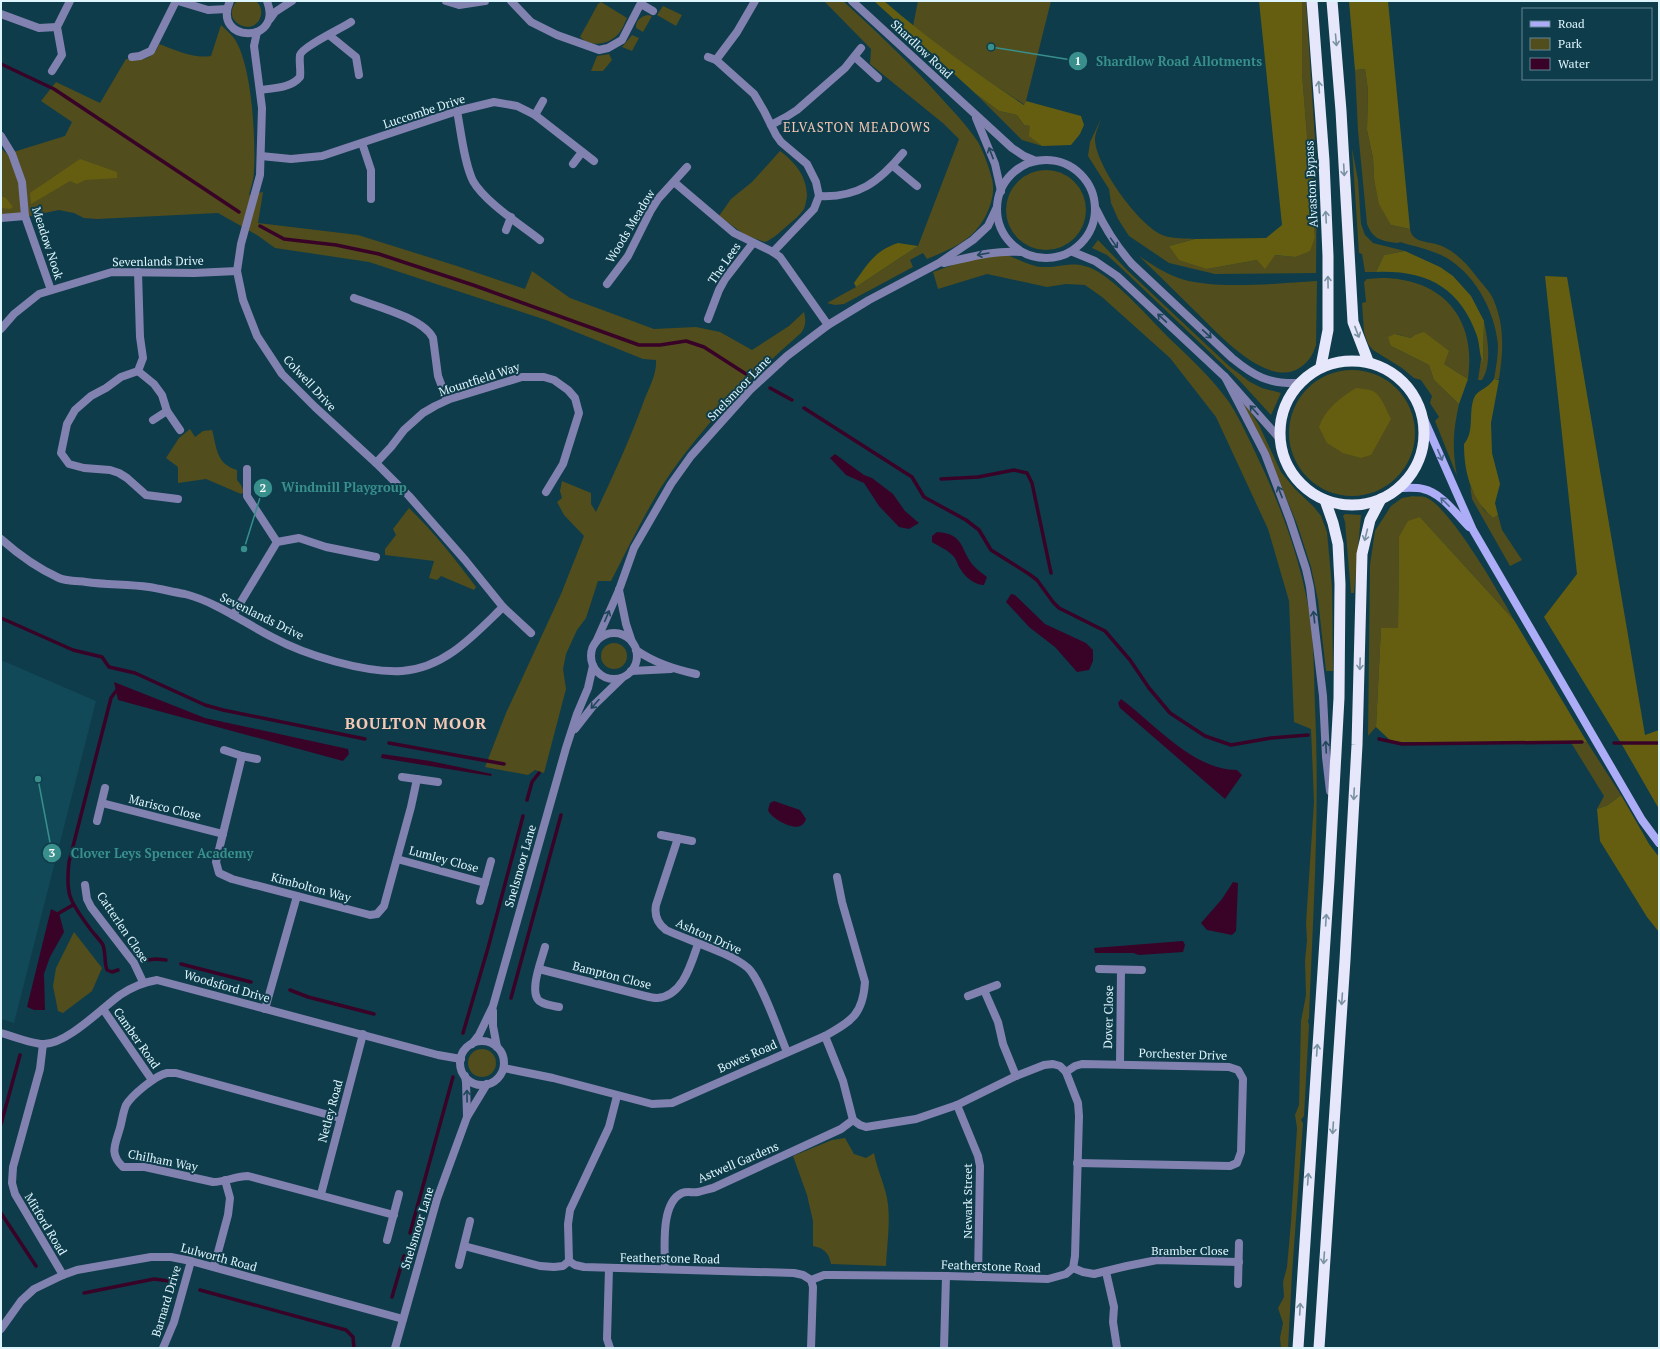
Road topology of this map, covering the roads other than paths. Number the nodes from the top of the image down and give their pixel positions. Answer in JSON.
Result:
{"nodes":[{"id":1,"x":70,"y":1,"type":"edge"},
{"id":2,"x":177,"y":1,"type":"edge"},
{"id":3,"x":267,"y":1,"type":"edge"},
{"id":4,"x":292,"y":1,"type":"edge"},
{"id":5,"x":446,"y":1,"type":"edge"},
{"id":6,"x":485,"y":1,"type":"edge"},
{"id":7,"x":511,"y":1,"type":"edge"},
{"id":8,"x":755,"y":1,"type":"edge"},
{"id":9,"x":852,"y":1,"type":"edge"},
{"id":10,"x":1312,"y":1,"type":"edge"},
{"id":11,"x":1332,"y":1,"type":"edge"},
{"id":12,"x":641,"y":2,"type":"edge"},
{"id":13,"x":228,"y":5,"type":"edge"},
{"id":14,"x":653,"y":11,"type":"dead end"},
{"id":15,"x":1,"y":14,"type":"edge"},
{"id":16,"x":351,"y":22,"type":"dead end"},
{"id":17,"x":266,"y":25,"type":"junction"},
{"id":18,"x":57,"y":27,"type":"junction"},
{"id":19,"x":257,"y":32,"type":"junction"},
{"id":20,"x":245,"y":34,"type":"junction"},
{"id":21,"x":329,"y":35,"type":"junction"},
{"id":22,"x":254,"y":46,"type":"junction"},
{"id":23,"x":861,"y":48,"type":"dead end"},
{"id":24,"x":132,"y":57,"type":"dead end"},
{"id":25,"x":854,"y":57,"type":"junction"},
{"id":26,"x":52,"y":71,"type":"dead end"},
{"id":27,"x":359,"y":75,"type":"dead end"},
{"id":28,"x":878,"y":78,"type":"dead end"},
{"id":29,"x":260,"y":90,"type":"junction"},
{"id":30,"x":543,"y":101,"type":"dead end"},
{"id":31,"x":457,"y":111,"type":"junction"},
{"id":32,"x":534,"y":115,"type":"junction"},
{"id":33,"x":975,"y":116,"type":"junction"},
{"id":34,"x":770,"y":125,"type":"junction"},
{"id":35,"x":1,"y":136,"type":"edge"},
{"id":36,"x":362,"y":143,"type":"junction"},
{"id":37,"x":582,"y":152,"type":"junction"},
{"id":38,"x":903,"y":153,"type":"dead end"},
{"id":39,"x":261,"y":156,"type":"junction"},
{"id":40,"x":594,"y":161,"type":"dead end"},
{"id":41,"x":1037,"y":161,"type":"junction"},
{"id":42,"x":573,"y":164,"type":"dead end"},
{"id":43,"x":893,"y":166,"type":"junction"},
{"id":44,"x":687,"y":167,"type":"dead end"},
{"id":45,"x":674,"y":182,"type":"junction"},
{"id":46,"x":917,"y":186,"type":"dead end"},
{"id":47,"x":1001,"y":191,"type":"junction"},
{"id":48,"x":819,"y":196,"type":"junction"},
{"id":49,"x":371,"y":199,"type":"dead end"},
{"id":50,"x":997,"y":207,"type":"junction"},
{"id":51,"x":1095,"y":209,"type":"junction"},
{"id":52,"x":25,"y":216,"type":"junction"},
{"id":53,"x":511,"y":217,"type":"junction"},
{"id":54,"x":1,"y":218,"type":"edge"},
{"id":55,"x":506,"y":230,"type":"dead end"},
{"id":56,"x":540,"y":240,"type":"dead end"},
{"id":57,"x":752,"y":243,"type":"junction"},
{"id":58,"x":773,"y":252,"type":"junction"},
{"id":59,"x":1022,"y":252,"type":"junction"},
{"id":60,"x":1073,"y":252,"type":"junction"},
{"id":61,"x":939,"y":264,"type":"junction"},
{"id":62,"x":237,"y":271,"type":"junction"},
{"id":63,"x":138,"y":272,"type":"junction"},
{"id":64,"x":607,"y":284,"type":"dead end"},
{"id":65,"x":51,"y":290,"type":"junction"},
{"id":66,"x":354,"y":298,"type":"dead end"},
{"id":67,"x":708,"y":319,"type":"dead end"},
{"id":68,"x":828,"y":325,"type":"junction"},
{"id":69,"x":1,"y":329,"type":"edge"},
{"id":70,"x":1368,"y":361,"type":"junction"},
{"id":71,"x":1321,"y":366,"type":"junction"},
{"id":72,"x":138,"y":371,"type":"junction"},
{"id":73,"x":1225,"y":378,"type":"junction"},
{"id":74,"x":1298,"y":383,"type":"junction"},
{"id":75,"x":447,"y":400,"type":"junction"},
{"id":76,"x":167,"y":411,"type":"junction"},
{"id":77,"x":1424,"y":419,"type":"junction"},
{"id":78,"x":153,"y":420,"type":"dead end"},
{"id":79,"x":180,"y":430,"type":"dead end"},
{"id":80,"x":1280,"y":439,"type":"junction"},
{"id":81,"x":376,"y":463,"type":"junction"},
{"id":82,"x":247,"y":469,"type":"dead end"},
{"id":83,"x":1398,"y":488,"type":"junction"},
{"id":84,"x":546,"y":492,"type":"dead end"},
{"id":85,"x":178,"y":498,"type":"dead end"},
{"id":86,"x":1381,"y":499,"type":"junction"},
{"id":87,"x":1325,"y":500,"type":"junction"},
{"id":88,"x":1472,"y":530,"type":"junction"},
{"id":89,"x":1,"y":539,"type":"edge"},
{"id":90,"x":277,"y":542,"type":"junction"},
{"id":91,"x":376,"y":558,"type":"dead end"},
{"id":92,"x":619,"y":590,"type":"junction"},
{"id":93,"x":502,"y":608,"type":"junction"},
{"id":94,"x":233,"y":615,"type":"junction"},
{"id":95,"x":531,"y":633,"type":"dead end"},
{"id":96,"x":596,"y":642,"type":"junction"},
{"id":97,"x":634,"y":646,"type":"junction"},
{"id":98,"x":593,"y":666,"type":"junction"},
{"id":99,"x":672,"y":669,"type":"junction"},
{"id":100,"x":631,"y":671,"type":"junction"},
{"id":101,"x":696,"y":674,"type":"dead end"},
{"id":102,"x":622,"y":678,"type":"junction"},
{"id":103,"x":572,"y":733,"type":"junction"},
{"id":104,"x":224,"y":750,"type":"dead end"},
{"id":105,"x":242,"y":756,"type":"junction"},
{"id":106,"x":257,"y":759,"type":"dead end"},
{"id":107,"x":402,"y":777,"type":"dead end"},
{"id":108,"x":417,"y":779,"type":"junction"},
{"id":109,"x":438,"y":782,"type":"dead end"},
{"id":110,"x":105,"y":788,"type":"dead end"},
{"id":111,"x":102,"y":803,"type":"junction"},
{"id":112,"x":1333,"y":813,"type":"junction"},
{"id":113,"x":97,"y":821,"type":"dead end"},
{"id":114,"x":223,"y":834,"type":"junction"},
{"id":115,"x":661,"y":835,"type":"dead end"},
{"id":116,"x":678,"y":838,"type":"junction"},
{"id":117,"x":692,"y":841,"type":"dead end"},
{"id":118,"x":1659,"y":843,"type":"edge"},
{"id":119,"x":397,"y":859,"type":"junction"},
{"id":120,"x":491,"y":861,"type":"dead end"},
{"id":121,"x":837,"y":877,"type":"dead end"},
{"id":122,"x":485,"y":883,"type":"junction"},
{"id":123,"x":85,"y":885,"type":"dead end"},
{"id":124,"x":297,"y":896,"type":"junction"},
{"id":125,"x":480,"y":901,"type":"dead end"},
{"id":126,"x":698,"y":944,"type":"junction"},
{"id":127,"x":545,"y":947,"type":"dead end"},
{"id":128,"x":539,"y":968,"type":"junction"},
{"id":129,"x":1099,"y":969,"type":"dead end"},
{"id":130,"x":1121,"y":970,"type":"junction"},
{"id":131,"x":1142,"y":970,"type":"dead end"},
{"id":132,"x":143,"y":982,"type":"junction"},
{"id":133,"x":997,"y":984,"type":"dead end"},
{"id":134,"x":984,"y":990,"type":"junction"},
{"id":135,"x":968,"y":996,"type":"dead end"},
{"id":136,"x":493,"y":1006,"type":"junction"},
{"id":137,"x":559,"y":1007,"type":"dead end"},
{"id":138,"x":103,"y":1009,"type":"junction"},
{"id":139,"x":265,"y":1009,"type":"junction"},
{"id":140,"x":1,"y":1033,"type":"edge"},
{"id":141,"x":363,"y":1034,"type":"junction"},
{"id":142,"x":825,"y":1036,"type":"junction"},
{"id":143,"x":42,"y":1044,"type":"junction"},
{"id":144,"x":472,"y":1044,"type":"junction"},
{"id":145,"x":497,"y":1047,"type":"junction"},
{"id":146,"x":787,"y":1052,"type":"junction"},
{"id":147,"x":461,"y":1059,"type":"junction"},
{"id":148,"x":1120,"y":1064,"type":"junction"},
{"id":149,"x":504,"y":1068,"type":"junction"},
{"id":150,"x":1066,"y":1072,"type":"junction"},
{"id":151,"x":465,"y":1075,"type":"junction"},
{"id":152,"x":1016,"y":1076,"type":"junction"},
{"id":153,"x":152,"y":1080,"type":"junction"},
{"id":154,"x":488,"y":1084,"type":"junction"},
{"id":155,"x":617,"y":1096,"type":"junction"},
{"id":156,"x":957,"y":1105,"type":"junction"},
{"id":157,"x":467,"y":1116,"type":"junction"},
{"id":158,"x":340,"y":1118,"type":"junction"},
{"id":159,"x":853,"y":1120,"type":"junction"},
{"id":160,"x":1077,"y":1163,"type":"junction"},
{"id":161,"x":225,"y":1180,"type":"junction"},
{"id":162,"x":321,"y":1194,"type":"junction"},
{"id":163,"x":399,"y":1194,"type":"dead end"},
{"id":164,"x":394,"y":1215,"type":"junction"},
{"id":165,"x":470,"y":1221,"type":"dead end"},
{"id":166,"x":387,"y":1240,"type":"dead end"},
{"id":167,"x":1239,"y":1243,"type":"dead end"},
{"id":168,"x":464,"y":1246,"type":"junction"},
{"id":169,"x":191,"y":1261,"type":"junction"},
{"id":170,"x":569,"y":1261,"type":"junction"},
{"id":171,"x":1239,"y":1262,"type":"junction"},
{"id":172,"x":459,"y":1265,"type":"dead end"},
{"id":173,"x":214,"y":1268,"type":"junction"},
{"id":174,"x":609,"y":1268,"type":"junction"},
{"id":175,"x":1073,"y":1268,"type":"junction"},
{"id":176,"x":665,"y":1269,"type":"junction"},
{"id":177,"x":1106,"y":1272,"type":"junction"},
{"id":178,"x":63,"y":1275,"type":"junction"},
{"id":179,"x":946,"y":1276,"type":"junction"},
{"id":180,"x":978,"y":1277,"type":"junction"},
{"id":181,"x":811,"y":1280,"type":"junction"},
{"id":182,"x":1238,"y":1284,"type":"dead end"},
{"id":183,"x":402,"y":1319,"type":"junction"},
{"id":184,"x":1,"y":1329,"type":"edge"},
{"id":185,"x":163,"y":1348,"type":"edge"},
{"id":186,"x":395,"y":1348,"type":"edge"},
{"id":187,"x":610,"y":1348,"type":"edge"},
{"id":188,"x":811,"y":1348,"type":"edge"},
{"id":189,"x":944,"y":1348,"type":"edge"},
{"id":190,"x":1117,"y":1348,"type":"edge"},
{"id":191,"x":1298,"y":1348,"type":"edge"},
{"id":192,"x":1319,"y":1348,"type":"edge"}],
"edges":[{"from":1,"to":18,"type":"street"},
{"from":2,"to":13,"type":"street"},
{"from":2,"to":24,"type":"street"},
{"from":3,"to":17,"type":"street"},
{"from":4,"to":17,"type":"street"},
{"from":5,"to":6,"type":"street"},
{"from":7,"to":12,"type":"street"},
{"from":8,"to":34,"type":"street"},
{"from":9,"to":33,"type":"street","name":"Shardlow Road"},
{"from":71,"to":10,"type":"highway","name":"Alvaston Bypass","one_way":true},
{"from":11,"to":70,"type":"highway","one_way":true},
{"from":12,"to":14,"type":"street"},
{"from":13,"to":20,"type":"street","name":"Colwell Drive"},
{"from":15,"to":18,"type":"street"},
{"from":16,"to":21,"type":"street"},
{"from":17,"to":19,"type":"street"},
{"from":18,"to":26,"type":"street"},
{"from":19,"to":20,"type":"street"},
{"from":19,"to":22,"type":"street","name":"Colwell Drive"},
{"from":20,"to":22,"type":"street","name":"Colwell Drive"},
{"from":21,"to":27,"type":"street"},
{"from":21,"to":29,"type":"street"},
{"from":22,"to":29,"type":"street","name":"Colwell Drive"},
{"from":23,"to":25,"type":"street"},
{"from":25,"to":28,"type":"street"},
{"from":25,"to":34,"type":"street"},
{"from":29,"to":39,"type":"street","name":"Colwell Drive"},
{"from":30,"to":32,"type":"street"},
{"from":31,"to":32,"type":"street","name":"Luccombe Drive"},
{"from":31,"to":36,"type":"street","name":"Luccombe Drive"},
{"from":31,"to":53,"type":"street"},
{"from":32,"to":37,"type":"street","name":"Luccombe Drive"},
{"from":33,"to":41,"type":"street","name":"Shardlow Road"},
{"from":47,"to":33,"type":"street","name":"Shardlow Road","one_way":true},
{"from":34,"to":48,"type":"street"},
{"from":35,"to":52,"type":"street","name":"Meadow Nook"},
{"from":36,"to":39,"type":"street","name":"Luccombe Drive"},
{"from":36,"to":49,"type":"street"},
{"from":37,"to":40,"type":"street","name":"Luccombe Drive"},
{"from":37,"to":42,"type":"street"},
{"from":38,"to":43,"type":"street"},
{"from":39,"to":62,"type":"street","name":"Colwell Drive"},
{"from":41,"to":47,"type":"street"},
{"from":41,"to":51,"type":"street"},
{"from":43,"to":46,"type":"street"},
{"from":43,"to":48,"type":"street"},
{"from":44,"to":45,"type":"street","name":"Woods Meadow"},
{"from":45,"to":57,"type":"street"},
{"from":45,"to":64,"type":"street","name":"Woods Meadow"},
{"from":47,"to":50,"type":"street"},
{"from":48,"to":58,"type":"street"},
{"from":50,"to":59,"type":"street"},
{"from":50,"to":61,"type":"street","name":"Snelsmoor Lane"},
{"from":51,"to":60,"type":"street"},
{"from":51,"to":74,"type":"street","one_way":true},
{"from":52,"to":54,"type":"street"},
{"from":52,"to":65,"type":"street","name":"Meadow Nook"},
{"from":53,"to":55,"type":"street"},
{"from":53,"to":56,"type":"street"},
{"from":57,"to":58,"type":"street"},
{"from":57,"to":67,"type":"street","name":"The Lees"},
{"from":58,"to":68,"type":"street"},
{"from":59,"to":60,"type":"street"},
{"from":59,"to":61,"type":"street","name":"Snelsmoor Lane","one_way":true},
{"from":73,"to":60,"type":"street","one_way":true},
{"from":61,"to":68,"type":"street","name":"Snelsmoor Lane"},
{"from":62,"to":63,"type":"street","name":"Sevenlands Drive"},
{"from":62,"to":81,"type":"street","name":"Colwell Drive"},
{"from":63,"to":65,"type":"street","name":"Sevenlands Drive"},
{"from":63,"to":72,"type":"street"},
{"from":65,"to":69,"type":"street","name":"Sevenlands Drive"},
{"from":66,"to":75,"type":"street"},
{"from":68,"to":92,"type":"street","name":"Snelsmoor Lane"},
{"from":70,"to":71,"type":"highway"},
{"from":70,"to":77,"type":"highway"},
{"from":71,"to":74,"type":"highway"},
{"from":72,"to":76,"type":"street"},
{"from":72,"to":85,"type":"street"},
{"from":80,"to":73,"type":"street","one_way":true},
{"from":112,"to":73,"type":"street","one_way":true},
{"from":74,"to":80,"type":"highway"},
{"from":75,"to":81,"type":"street","name":"Mountfield Way"},
{"from":75,"to":84,"type":"street","name":"Mountfield Way"},
{"from":76,"to":78,"type":"street"},
{"from":76,"to":79,"type":"street"},
{"from":77,"to":83,"type":"highway"},
{"from":77,"to":88,"type":"main road","one_way":true},
{"from":80,"to":87,"type":"highway"},
{"from":81,"to":93,"type":"street","name":"Colwell Drive"},
{"from":82,"to":90,"type":"street"},
{"from":83,"to":86,"type":"highway"},
{"from":88,"to":83,"type":"main road","one_way":true},
{"from":86,"to":87,"type":"highway"},
{"from":86,"to":192,"type":"highway","one_way":true},
{"from":87,"to":112,"type":"highway"},
{"from":88,"to":118,"type":"main road"},
{"from":89,"to":94,"type":"street","name":"Sevenlands Drive"},
{"from":90,"to":91,"type":"street"},
{"from":90,"to":94,"type":"street"},
{"from":96,"to":92,"type":"street","name":"Snelsmoor Lane","one_way":true},
{"from":92,"to":97,"type":"street"},
{"from":93,"to":94,"type":"street","name":"Sevenlands Drive"},
{"from":93,"to":95,"type":"street","name":"Colwell Drive"},
{"from":96,"to":97,"type":"street"},
{"from":96,"to":98,"type":"street"},
{"from":97,"to":99,"type":"street"},
{"from":97,"to":100,"type":"street"},
{"from":98,"to":102,"type":"street"},
{"from":98,"to":103,"type":"street","name":"Snelsmoor Lane"},
{"from":99,"to":100,"type":"street"},
{"from":99,"to":101,"type":"street"},
{"from":100,"to":102,"type":"street"},
{"from":102,"to":103,"type":"street","name":"Snelsmoor Lane","one_way":true},
{"from":103,"to":136,"type":"street","name":"Snelsmoor Lane"},
{"from":104,"to":105,"type":"street"},
{"from":105,"to":106,"type":"street"},
{"from":105,"to":114,"type":"street","name":"Kimbolton Way"},
{"from":107,"to":108,"type":"street"},
{"from":108,"to":109,"type":"street"},
{"from":108,"to":119,"type":"street","name":"Kimbolton Way"},
{"from":110,"to":111,"type":"street"},
{"from":111,"to":113,"type":"street"},
{"from":111,"to":114,"type":"street","name":"Marisco Close"},
{"from":191,"to":112,"type":"highway","one_way":true},
{"from":114,"to":124,"type":"street","name":"Kimbolton Way"},
{"from":115,"to":116,"type":"street"},
{"from":116,"to":117,"type":"street"},
{"from":116,"to":126,"type":"street","name":"Ashton Drive"},
{"from":119,"to":122,"type":"street","name":"Lumley Close"},
{"from":119,"to":124,"type":"street","name":"Kimbolton Way"},
{"from":120,"to":122,"type":"street","name":"Lumley Close"},
{"from":121,"to":142,"type":"street","name":"Bowes Road"},
{"from":122,"to":125,"type":"street","name":"Lumley Close"},
{"from":123,"to":132,"type":"street","name":"Catterlen Close"},
{"from":124,"to":139,"type":"street"},
{"from":126,"to":128,"type":"street","name":"Bampton Close"},
{"from":126,"to":146,"type":"street","name":"Ashton Drive"},
{"from":127,"to":128,"type":"street"},
{"from":128,"to":137,"type":"street"},
{"from":129,"to":130,"type":"street","name":"Dover Close"},
{"from":130,"to":131,"type":"street","name":"Dover Close"},
{"from":130,"to":148,"type":"street","name":"Dover Close"},
{"from":132,"to":138,"type":"street","name":"Woodsford Drive"},
{"from":132,"to":139,"type":"street","name":"Woodsford Drive"},
{"from":133,"to":134,"type":"street"},
{"from":134,"to":135,"type":"street"},
{"from":134,"to":152,"type":"street"},
{"from":136,"to":144,"type":"street","name":"Snelsmoor Lane"},
{"from":136,"to":145,"type":"street","name":"Snelsmoor Lane"},
{"from":138,"to":143,"type":"street","name":"Woodsford Drive"},
{"from":138,"to":153,"type":"street","name":"Camber Road"},
{"from":139,"to":141,"type":"street","name":"Woodsford Drive"},
{"from":140,"to":143,"type":"street","name":"Woodsford Drive"},
{"from":141,"to":147,"type":"street","name":"Woodsford Drive"},
{"from":141,"to":158,"type":"street","name":"Netley Road"},
{"from":142,"to":146,"type":"street","name":"Bowes Road"},
{"from":142,"to":159,"type":"street"},
{"from":143,"to":178,"type":"street","name":"Mitford Road"},
{"from":144,"to":145,"type":"street"},
{"from":144,"to":147,"type":"street"},
{"from":145,"to":149,"type":"street"},
{"from":146,"to":155,"type":"street","name":"Bowes Road"},
{"from":147,"to":151,"type":"street"},
{"from":148,"to":150,"type":"street","name":"Porchester Drive"},
{"from":148,"to":160,"type":"street","name":"Porchester Drive"},
{"from":149,"to":154,"type":"street"},
{"from":149,"to":155,"type":"street","name":"Bowes Road"},
{"from":150,"to":152,"type":"street"},
{"from":150,"to":160,"type":"street"},
{"from":151,"to":154,"type":"street"},
{"from":157,"to":151,"type":"street","name":"Snelsmoor Lane","one_way":true},
{"from":152,"to":156,"type":"street"},
{"from":153,"to":158,"type":"street","name":"Chilham Way"},
{"from":153,"to":161,"type":"street","name":"Chilham Way"},
{"from":154,"to":157,"type":"street","name":"Snelsmoor Lane"},
{"from":155,"to":170,"type":"street"},
{"from":156,"to":159,"type":"street"},
{"from":156,"to":180,"type":"street","name":"Newark Street"},
{"from":157,"to":183,"type":"street","name":"Snelsmoor Lane"},
{"from":158,"to":162,"type":"street","name":"Netley Road"},
{"from":159,"to":176,"type":"street","name":"Astwell Gardens"},
{"from":160,"to":175,"type":"street"},
{"from":161,"to":162,"type":"street","name":"Chilham Way"},
{"from":161,"to":173,"type":"street"},
{"from":162,"to":164,"type":"street","name":"Chilham Way"},
{"from":163,"to":164,"type":"street"},
{"from":164,"to":166,"type":"street"},
{"from":165,"to":168,"type":"street"},
{"from":167,"to":171,"type":"street","name":"Bramber Close"},
{"from":168,"to":170,"type":"street"},
{"from":168,"to":172,"type":"street"},
{"from":169,"to":173,"type":"street","name":"Lulworth Road"},
{"from":169,"to":178,"type":"street","name":"Lulworth Road"},
{"from":169,"to":185,"type":"street","name":"Barnard Drive"},
{"from":170,"to":174,"type":"street","name":"Featherstone Road"},
{"from":171,"to":177,"type":"street","name":"Bramber Close"},
{"from":171,"to":182,"type":"street","name":"Bramber Close"},
{"from":173,"to":183,"type":"street","name":"Lulworth Road"},
{"from":174,"to":176,"type":"street","name":"Featherstone Road"},
{"from":174,"to":187,"type":"street"},
{"from":175,"to":177,"type":"street","name":"Bramber Close"},
{"from":175,"to":180,"type":"street","name":"Featherstone Road"},
{"from":176,"to":181,"type":"street","name":"Featherstone Road"},
{"from":177,"to":190,"type":"street"},
{"from":178,"to":184,"type":"street","name":"Lulworth Road"},
{"from":179,"to":180,"type":"street","name":"Featherstone Road"},
{"from":179,"to":181,"type":"street","name":"Featherstone Road"},
{"from":179,"to":189,"type":"street"},
{"from":181,"to":188,"type":"street"},
{"from":183,"to":186,"type":"street","name":"Snelsmoor Lane"}]}
